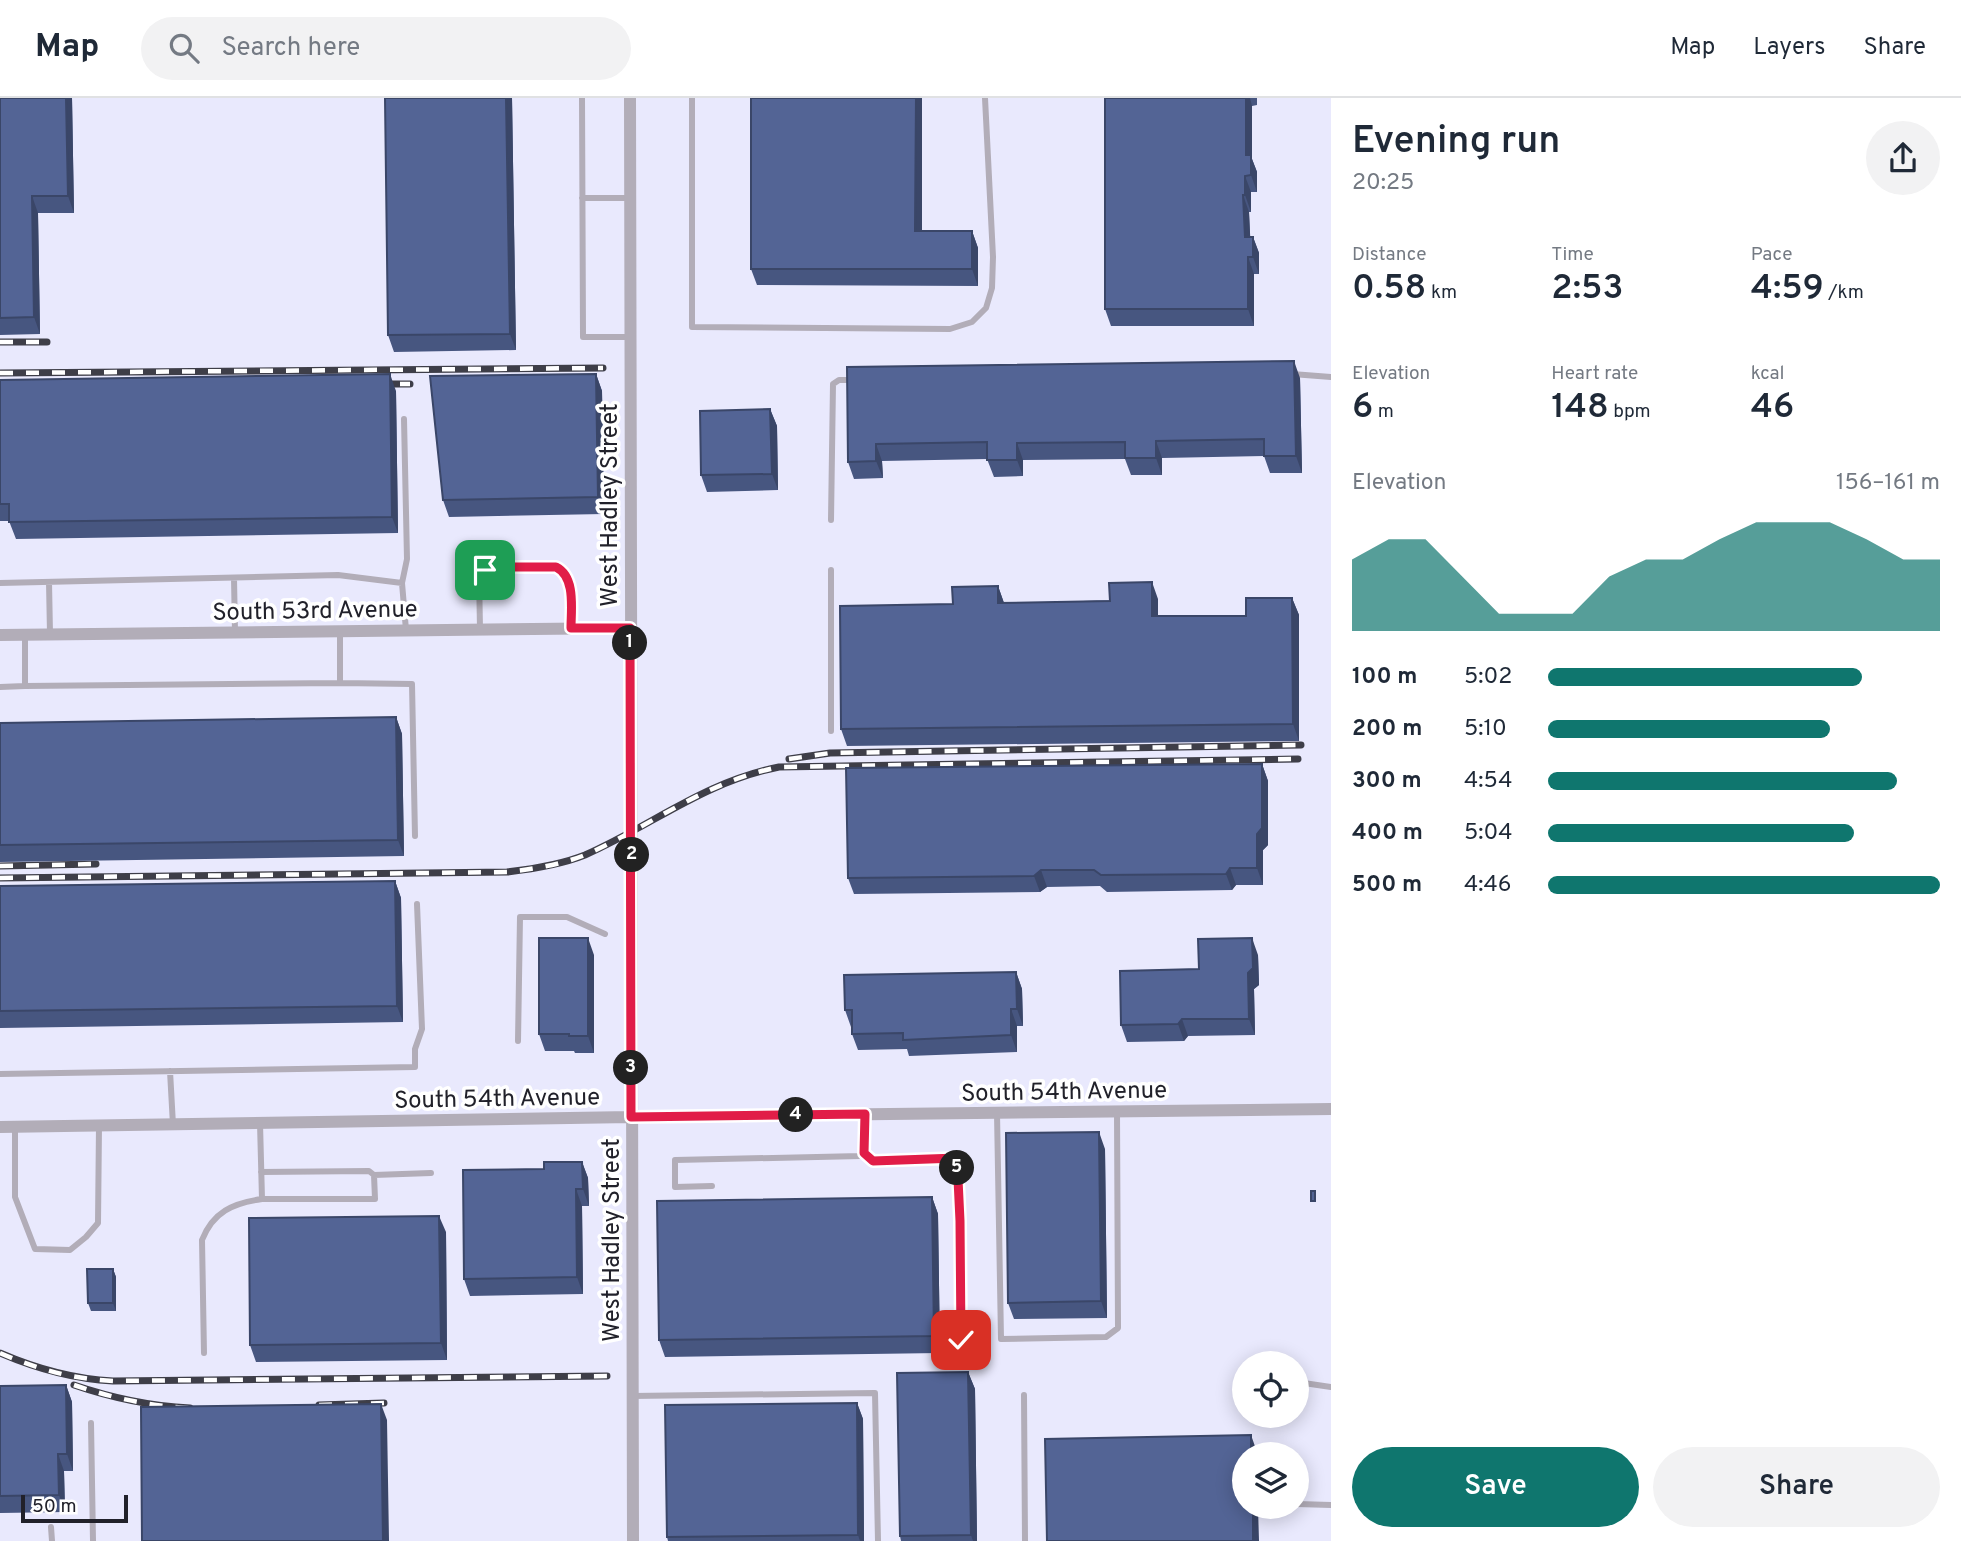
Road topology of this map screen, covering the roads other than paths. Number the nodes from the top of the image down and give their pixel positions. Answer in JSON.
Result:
{"nodes":[{"id":1,"x":582,"y":98,"type":"edge"},
{"id":2,"x":630,"y":98,"type":"edge"},
{"id":3,"x":692,"y":98,"type":"edge"},
{"id":4,"x":985,"y":98,"type":"edge"},
{"id":5,"x":582,"y":198,"type":"junction"},
{"id":6,"x":630,"y":198,"type":"junction"},
{"id":7,"x":630,"y":337,"type":"junction"},
{"id":8,"x":1286,"y":374,"type":"edge"},
{"id":9,"x":1331,"y":377,"type":"edge"},
{"id":10,"x":864,"y":380,"type":"edge"},
{"id":11,"x":404,"y":419,"type":"dead end"},
{"id":12,"x":831,"y":520,"type":"dead end"},
{"id":13,"x":831,"y":570,"type":"dead end"},
{"id":14,"x":234,"y":578,"type":"junction"},
{"id":15,"x":49,"y":582,"type":"junction"},
{"id":16,"x":0,"y":583,"type":"edge"},
{"id":17,"x":402,"y":583,"type":"junction"},
{"id":18,"x":571,"y":628,"type":"junction"},
{"id":19,"x":630,"y":628,"type":"junction"},
{"id":20,"x":480,"y":629,"type":"junction"},
{"id":21,"x":406,"y":630,"type":"junction"},
{"id":22,"x":340,"y":631,"type":"junction"},
{"id":23,"x":235,"y":632,"type":"junction"},
{"id":24,"x":0,"y":635,"type":"edge"},
{"id":25,"x":25,"y":635,"type":"junction"},
{"id":26,"x":50,"y":635,"type":"junction"},
{"id":27,"x":340,"y":683,"type":"junction"},
{"id":28,"x":25,"y":686,"type":"junction"},
{"id":29,"x":0,"y":687,"type":"edge"},
{"id":30,"x":831,"y":731,"type":"dead end"},
{"id":31,"x":415,"y":836,"type":"dead end"},
{"id":32,"x":417,"y":904,"type":"dead end"},
{"id":33,"x":605,"y":934,"type":"dead end"},
{"id":34,"x":519,"y":1041,"type":"dead end"},
{"id":35,"x":170,"y":1071,"type":"junction"},
{"id":36,"x":0,"y":1074,"type":"edge"},
{"id":37,"x":1331,"y":1110,"type":"edge"},
{"id":38,"x":1117,"y":1112,"type":"junction"},
{"id":39,"x":997,"y":1113,"type":"junction"},
{"id":40,"x":865,"y":1114,"type":"junction"},
{"id":41,"x":631,"y":1117,"type":"junction"},
{"id":42,"x":260,"y":1123,"type":"junction"},
{"id":43,"x":173,"y":1125,"type":"junction"},
{"id":44,"x":99,"y":1126,"type":"junction"},
{"id":45,"x":0,"y":1127,"type":"edge"},
{"id":46,"x":15,"y":1127,"type":"junction"},
{"id":47,"x":864,"y":1153,"type":"junction"},
{"id":48,"x":261,"y":1172,"type":"junction"},
{"id":49,"x":431,"y":1173,"type":"dead end"},
{"id":50,"x":374,"y":1175,"type":"junction"},
{"id":51,"x":712,"y":1186,"type":"dead end"},
{"id":52,"x":262,"y":1199,"type":"junction"},
{"id":53,"x":961,"y":1340,"type":"dead end"},
{"id":54,"x":204,"y":1353,"type":"dead end"},
{"id":55,"x":1309,"y":1384,"type":"edge"},
{"id":56,"x":1331,"y":1387,"type":"edge"},
{"id":57,"x":1024,"y":1395,"type":"dead end"},
{"id":58,"x":632,"y":1396,"type":"junction"},
{"id":59,"x":91,"y":1423,"type":"dead end"},
{"id":60,"x":1309,"y":1504,"type":"edge"},
{"id":61,"x":1331,"y":1504,"type":"edge"},
{"id":62,"x":51,"y":1527,"type":"dead end"},
{"id":63,"x":52,"y":1541,"type":"edge"},
{"id":64,"x":93,"y":1541,"type":"edge"},
{"id":65,"x":633,"y":1541,"type":"edge"},
{"id":66,"x":878,"y":1541,"type":"edge"},
{"id":67,"x":1025,"y":1541,"type":"edge"}],
"edges":[{"from":1,"to":5,"type":"lane"},
{"from":2,"to":6,"type":"street","name":"West Hadley Street"},
{"from":3,"to":4,"type":"lane"},
{"from":5,"to":6,"type":"lane"},
{"from":5,"to":7,"type":"lane"},
{"from":6,"to":7,"type":"street","name":"West Hadley Street"},
{"from":7,"to":19,"type":"street","name":"West Hadley Street"},
{"from":8,"to":9,"type":"lane"},
{"from":10,"to":12,"type":"lane"},
{"from":11,"to":17,"type":"lane"},
{"from":13,"to":30,"type":"lane"},
{"from":14,"to":15,"type":"lane"},
{"from":14,"to":17,"type":"lane"},
{"from":14,"to":23,"type":"lane"},
{"from":15,"to":16,"type":"lane"},
{"from":15,"to":26,"type":"lane"},
{"from":17,"to":21,"type":"lane"},
{"from":18,"to":19,"type":"street","name":"South 53rd Avenue"},
{"from":18,"to":20,"type":"street","name":"South 53rd Avenue"},
{"from":18,"to":20,"type":"lane"},
{"from":19,"to":41,"type":"street","name":"West Hadley Street"},
{"from":20,"to":21,"type":"street","name":"South 53rd Avenue"},
{"from":21,"to":22,"type":"street","name":"South 53rd Avenue"},
{"from":22,"to":23,"type":"street","name":"South 53rd Avenue"},
{"from":22,"to":27,"type":"lane"},
{"from":23,"to":26,"type":"street","name":"South 53rd Avenue"},
{"from":24,"to":25,"type":"street","name":"South 53rd Avenue"},
{"from":25,"to":26,"type":"street","name":"South 53rd Avenue"},
{"from":25,"to":28,"type":"lane"},
{"from":27,"to":28,"type":"lane"},
{"from":27,"to":31,"type":"lane"},
{"from":28,"to":29,"type":"lane"},
{"from":32,"to":35,"type":"lane"},
{"from":33,"to":34,"type":"lane"},
{"from":35,"to":36,"type":"lane"},
{"from":35,"to":43,"type":"lane"},
{"from":37,"to":38,"type":"street","name":"South 54th Avenue"},
{"from":38,"to":39,"type":"street","name":"South 54th Avenue"},
{"from":38,"to":39,"type":"lane"},
{"from":39,"to":40,"type":"street","name":"South 54th Avenue"},
{"from":40,"to":41,"type":"street","name":"South 54th Avenue"},
{"from":40,"to":47,"type":"lane"},
{"from":41,"to":42,"type":"street","name":"South 54th Avenue"},
{"from":41,"to":58,"type":"street","name":"West Hadley Street"},
{"from":42,"to":43,"type":"street","name":"South 54th Avenue"},
{"from":42,"to":48,"type":"lane"},
{"from":43,"to":44,"type":"street","name":"South 54th Avenue"},
{"from":44,"to":46,"type":"street","name":"South 54th Avenue"},
{"from":44,"to":46,"type":"lane"},
{"from":45,"to":46,"type":"street","name":"South 54th Avenue"},
{"from":47,"to":51,"type":"lane"},
{"from":47,"to":53,"type":"lane"},
{"from":48,"to":50,"type":"lane"},
{"from":48,"to":52,"type":"lane"},
{"from":49,"to":50,"type":"lane"},
{"from":50,"to":52,"type":"lane"},
{"from":52,"to":54,"type":"lane"},
{"from":55,"to":56,"type":"lane"},
{"from":57,"to":67,"type":"lane"},
{"from":58,"to":65,"type":"street","name":"West Hadley Street"},
{"from":58,"to":66,"type":"lane"},
{"from":59,"to":64,"type":"lane"},
{"from":60,"to":61,"type":"lane"},
{"from":62,"to":63,"type":"lane"}]}
